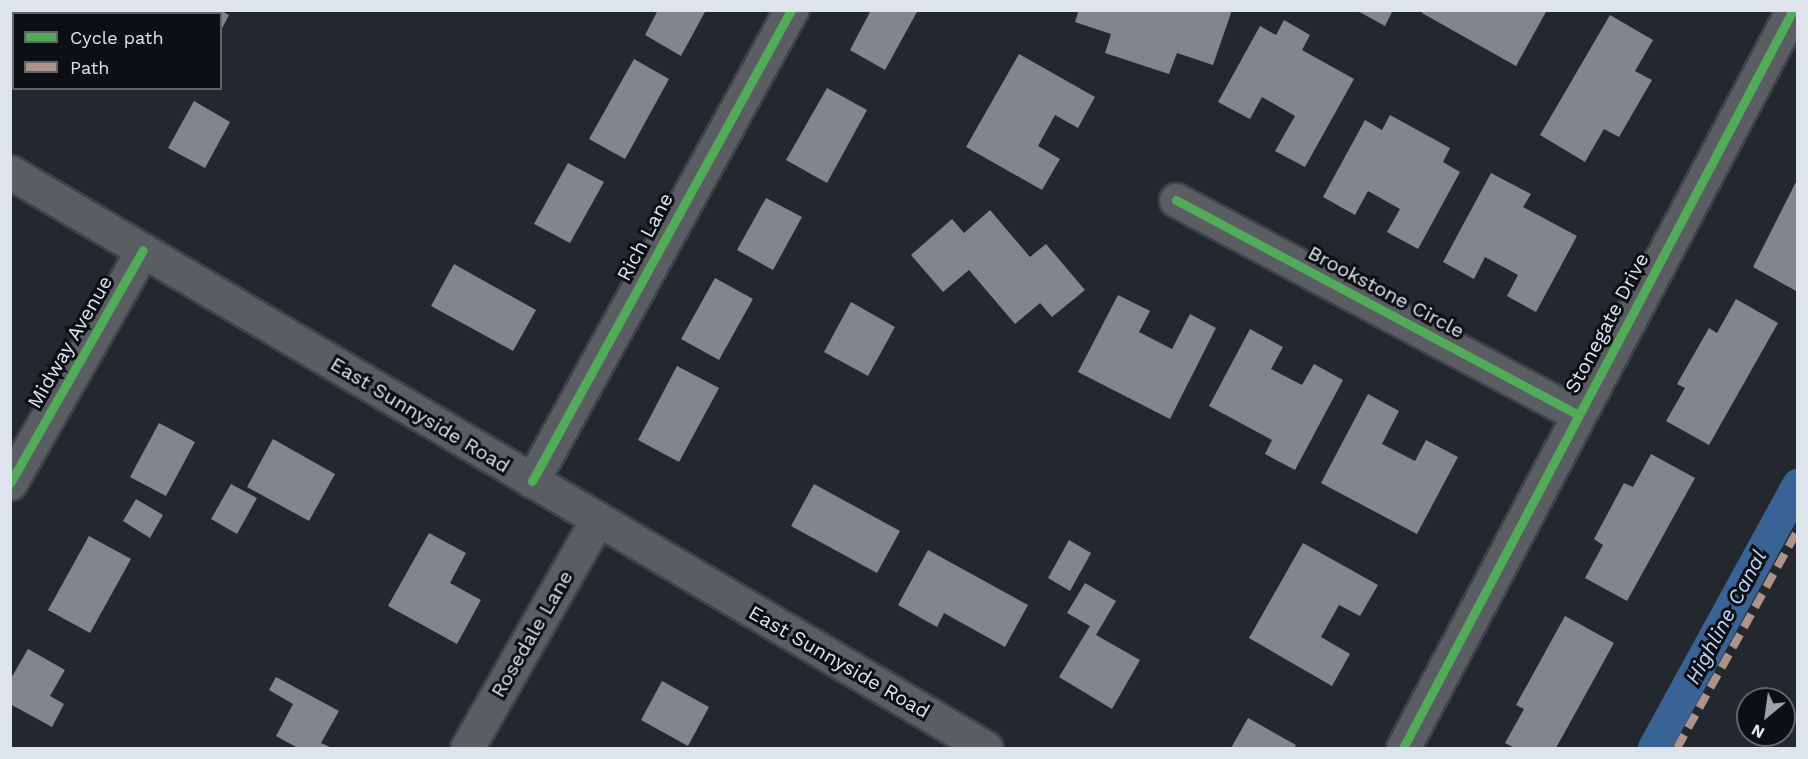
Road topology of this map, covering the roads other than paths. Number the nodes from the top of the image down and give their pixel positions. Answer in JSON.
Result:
{"nodes":[{"id":1,"x":791,"y":10,"type":"edge"},
{"id":2,"x":1784,"y":13,"type":"edge"},
{"id":3,"x":10,"y":172,"type":"edge"},
{"id":4,"x":1176,"y":200,"type":"dead end"},
{"id":5,"x":143,"y":250,"type":"junction"},
{"id":6,"x":1578,"y":416,"type":"junction"},
{"id":7,"x":531,"y":481,"type":"junction"},
{"id":8,"x":10,"y":483,"type":"edge"},
{"id":9,"x":597,"y":520,"type":"junction"},
{"id":10,"x":467,"y":748,"type":"edge"},
{"id":11,"x":986,"y":748,"type":"edge"},
{"id":12,"x":1403,"y":748,"type":"edge"}],
"edges":[{"from":1,"to":7,"type":"street","name":"Rich Lane"},
{"from":2,"to":6,"type":"street","name":"Stonegate Drive"},
{"from":3,"to":5,"type":"street","name":"East Sunnyside Road"},
{"from":4,"to":6,"type":"street","name":"Brookstone Circle"},
{"from":5,"to":7,"type":"street","name":"East Sunnyside Road"},
{"from":5,"to":8,"type":"street","name":"Midway Avenue"},
{"from":6,"to":12,"type":"street","name":"Stonegate Drive"},
{"from":7,"to":9,"type":"street","name":"East Sunnyside Road"},
{"from":9,"to":10,"type":"street","name":"Rosedale Lane"},
{"from":9,"to":11,"type":"street","name":"East Sunnyside Road"}]}
